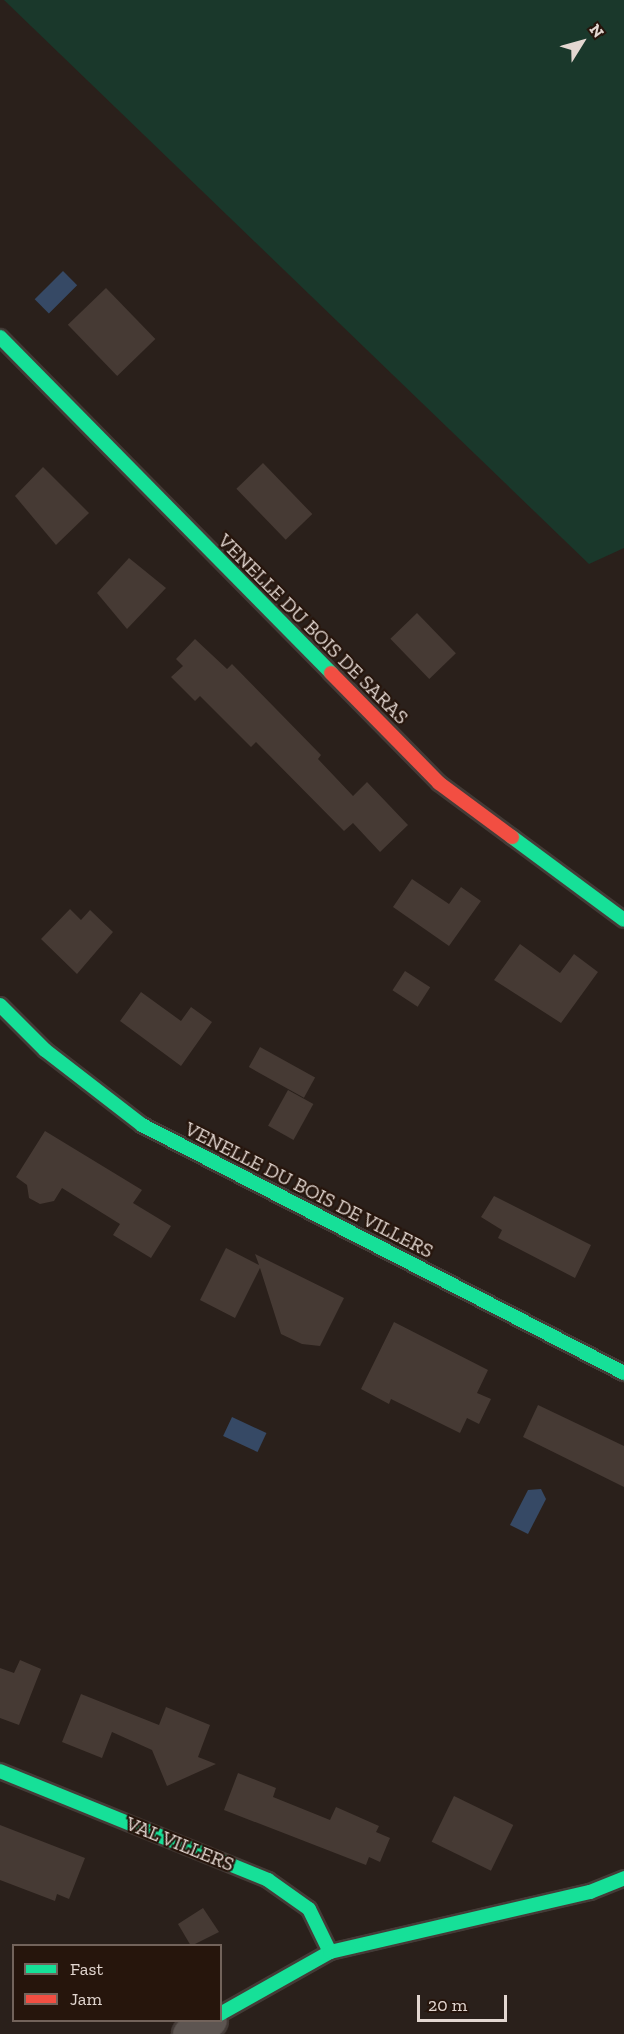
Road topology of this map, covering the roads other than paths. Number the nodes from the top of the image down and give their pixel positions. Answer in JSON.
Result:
{"nodes":[{"id":1,"x":0,"y":337,"type":"edge"},
{"id":2,"x":624,"y":920,"type":"edge"},
{"id":3,"x":0,"y":1005,"type":"edge"},
{"id":4,"x":624,"y":1373,"type":"edge"},
{"id":5,"x":0,"y":1771,"type":"edge"},
{"id":6,"x":624,"y":1878,"type":"edge"},
{"id":7,"x":330,"y":1952,"type":"junction"},
{"id":8,"x":222,"y":2013,"type":"edge"},
{"id":9,"x":207,"y":2022,"type":"edge"},
{"id":10,"x":189,"y":2034,"type":"edge"}],
"edges":[{"from":1,"to":2,"type":"street","name":"VENELLE DU BOIS DE SARAS"},
{"from":3,"to":4,"type":"street","name":"VENELLE DU BOIS DE VILLERS"},
{"from":5,"to":7,"type":"street","name":"VAL VILLERS"},
{"from":6,"to":7,"type":"street"},
{"from":7,"to":8,"type":"street"},
{"from":9,"to":10,"type":"street"}]}
